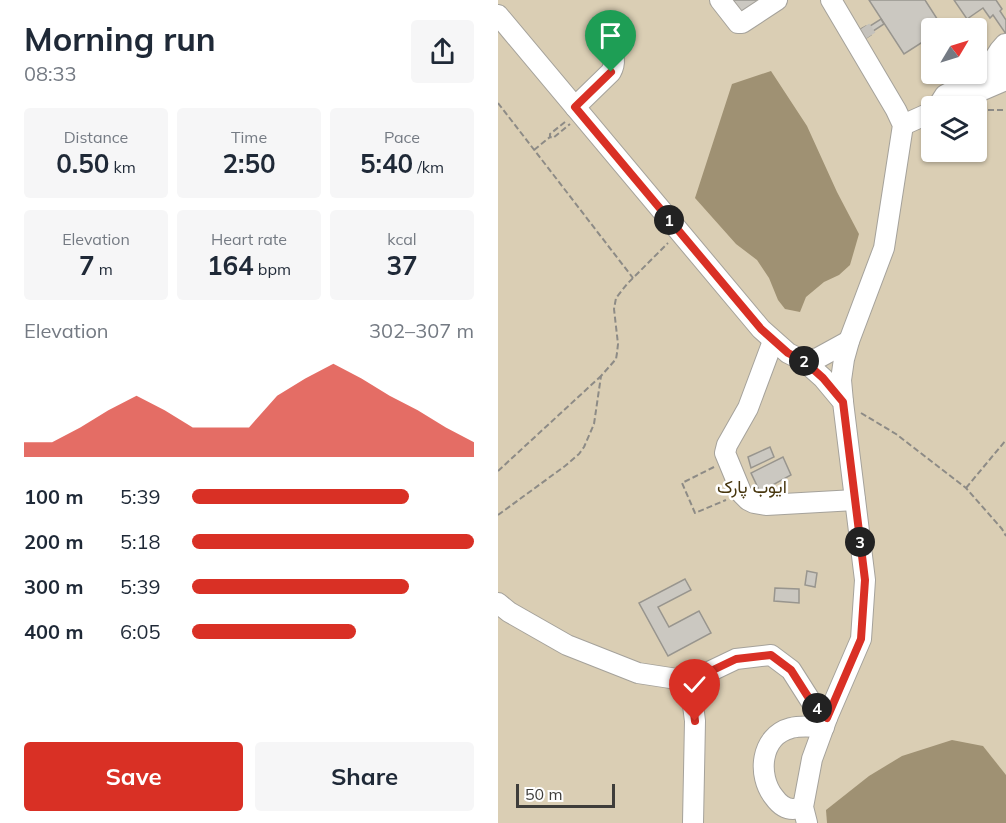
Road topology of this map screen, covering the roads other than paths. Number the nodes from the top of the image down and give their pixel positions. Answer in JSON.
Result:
{"nodes":[{"id":1,"x":720,"y":0,"type":"edge"},
{"id":2,"x":777,"y":0,"type":"edge"},
{"id":3,"x":831,"y":0,"type":"edge"},
{"id":4,"x":838,"y":0,"type":"edge"},
{"id":5,"x":498,"y":15,"type":"edge"},
{"id":6,"x":610,"y":46,"type":"dead end"},
{"id":7,"x":1002,"y":65,"type":"edge"},
{"id":8,"x":879,"y":81,"type":"junction"},
{"id":9,"x":945,"y":96,"type":"edge"},
{"id":10,"x":578,"y":111,"type":"junction"},
{"id":11,"x":921,"y":116,"type":"edge"},
{"id":12,"x":903,"y":125,"type":"junction"},
{"id":13,"x":773,"y":341,"type":"junction"},
{"id":14,"x":849,"y":341,"type":"junction"},
{"id":15,"x":804,"y":361,"type":"junction"},
{"id":16,"x":843,"y":402,"type":"junction"},
{"id":17,"x":855,"y":501,"type":"junction"},
{"id":18,"x":498,"y":603,"type":"edge"},
{"id":19,"x":690,"y":681,"type":"junction"},
{"id":20,"x":825,"y":722,"type":"junction"},
{"id":21,"x":805,"y":815,"type":"edge"},
{"id":22,"x":693,"y":823,"type":"edge"}],
"edges":[{"from":1,"to":2,"type":"street"},
{"from":3,"to":8,"type":"street"},
{"from":4,"to":8,"type":"street"},
{"from":5,"to":10,"type":"street"},
{"from":6,"to":10,"type":"street"},
{"from":7,"to":9,"type":"street"},
{"from":8,"to":12,"type":"street"},
{"from":10,"to":13,"type":"street"},
{"from":11,"to":12,"type":"street"},
{"from":12,"to":14,"type":"street"},
{"from":13,"to":15,"type":"street"},
{"from":13,"to":17,"type":"street"},
{"from":14,"to":15,"type":"street"},
{"from":14,"to":16,"type":"street"},
{"from":15,"to":16,"type":"street"},
{"from":16,"to":17,"type":"street"},
{"from":17,"to":20,"type":"street"},
{"from":18,"to":19,"type":"street"},
{"from":19,"to":20,"type":"street"},
{"from":19,"to":22,"type":"street"},
{"from":20,"to":21,"type":"street"},
{"from":20,"to":21,"type":"street"}]}
